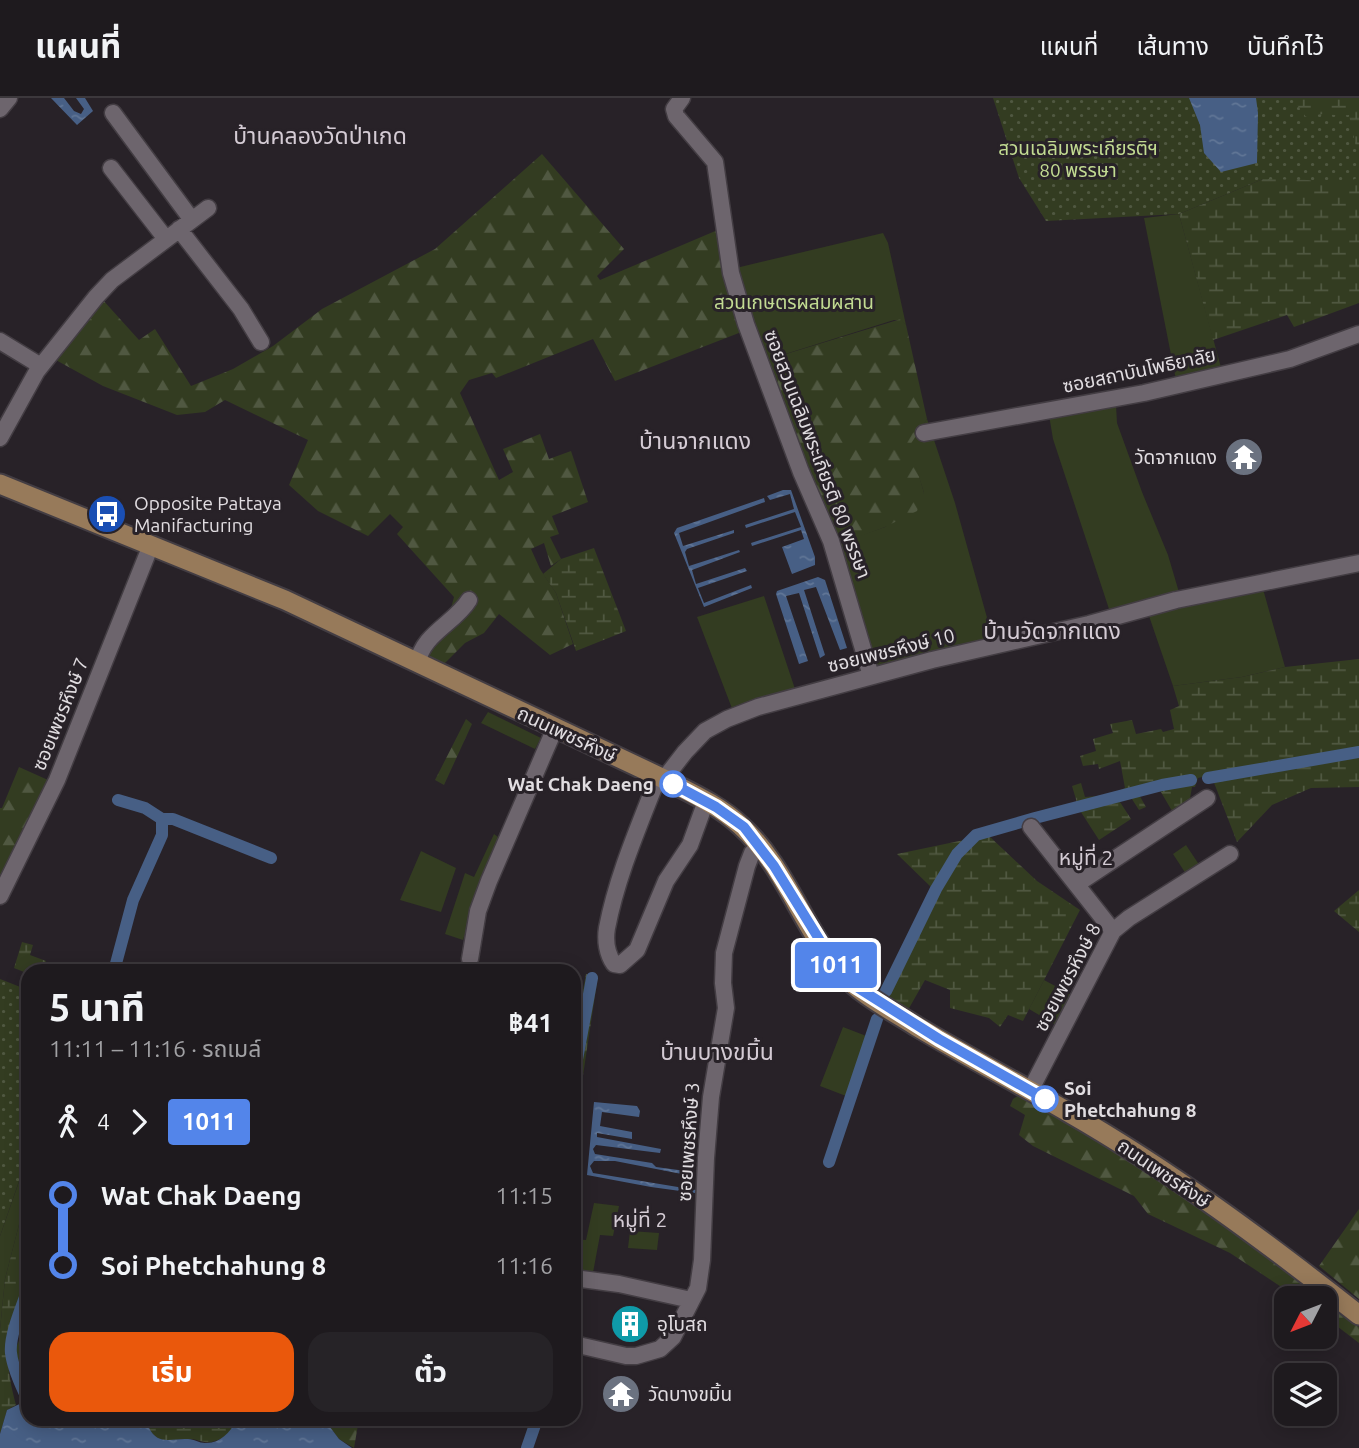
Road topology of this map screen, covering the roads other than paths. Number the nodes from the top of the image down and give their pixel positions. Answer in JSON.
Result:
{"nodes":[{"id":1,"x":9,"y":98,"type":"edge"},
{"id":2,"x":682,"y":98,"type":"edge"},
{"id":3,"x":0,"y":109,"type":"edge"},
{"id":4,"x":113,"y":113,"type":"dead end"},
{"id":5,"x":111,"y":168,"type":"dead end"},
{"id":6,"x":208,"y":208,"type":"dead end"},
{"id":7,"x":179,"y":230,"type":"junction"},
{"id":8,"x":1359,"y":334,"type":"edge"},
{"id":9,"x":0,"y":341,"type":"edge"},
{"id":10,"x":261,"y":342,"type":"dead end"},
{"id":11,"x":41,"y":366,"type":"junction"},
{"id":12,"x":924,"y":433,"type":"dead end"},
{"id":13,"x":0,"y":438,"type":"edge"},
{"id":14,"x":0,"y":484,"type":"edge"},
{"id":15,"x":150,"y":545,"type":"junction"},
{"id":16,"x":1359,"y":563,"type":"edge"},
{"id":17,"x":469,"y":600,"type":"dead end"},
{"id":18,"x":418,"y":663,"type":"junction"},
{"id":19,"x":872,"y":676,"type":"junction"},
{"id":20,"x":555,"y":728,"type":"junction"},
{"id":21,"x":661,"y":778,"type":"junction"},
{"id":22,"x":1207,"y":798,"type":"dead end"},
{"id":23,"x":706,"y":801,"type":"junction"},
{"id":24,"x":1031,"y":827,"type":"dead end"},
{"id":25,"x":758,"y":846,"type":"junction"},
{"id":26,"x":1230,"y":854,"type":"dead end"},
{"id":27,"x":1077,"y":884,"type":"junction"},
{"id":28,"x":0,"y":896,"type":"edge"},
{"id":29,"x":1113,"y":931,"type":"junction"},
{"id":30,"x":470,"y":959,"type":"dead end"},
{"id":31,"x":1030,"y":1091,"type":"junction"},
{"id":32,"x":581,"y":1279,"type":"edge"},
{"id":33,"x":691,"y":1300,"type":"junction"},
{"id":34,"x":1359,"y":1315,"type":"edge"},
{"id":35,"x":581,"y":1346,"type":"edge"}],
"edges":[{"from":1,"to":3,"type":"street"},
{"from":2,"to":19,"type":"street","name":"ซอยสวนเฉลิมพระเกียรติ 80 พรรษา"},
{"from":4,"to":7,"type":"street"},
{"from":5,"to":7,"type":"street"},
{"from":6,"to":7,"type":"street"},
{"from":7,"to":10,"type":"street"},
{"from":7,"to":11,"type":"street"},
{"from":8,"to":12,"type":"street","name":"ซอยสถาบันโพธิยาลัย"},
{"from":9,"to":11,"type":"street"},
{"from":11,"to":13,"type":"street"},
{"from":14,"to":15,"type":"main road","name":"ถนนเพชรหึงษ์"},
{"from":15,"to":18,"type":"main road","name":"ถนนเพชรหึงษ์"},
{"from":15,"to":28,"type":"street","name":"ซอยเพชรหึงษ์ 7"},
{"from":16,"to":19,"type":"street","name":"ซอยเพชรหึงษ์ 10"},
{"from":17,"to":18,"type":"street"},
{"from":18,"to":20,"type":"main road","name":"ถนนเพชรหึงษ์"},
{"from":19,"to":21,"type":"street","name":"ซอยเพชรหึงษ์ 10"},
{"from":20,"to":21,"type":"main road","name":"ถนนเพชรหึงษ์"},
{"from":20,"to":30,"type":"street"},
{"from":21,"to":23,"type":"main road","name":"ถนนเพชรหึงษ์"},
{"from":21,"to":23,"type":"street","name":"ซอยเพชรหึงษ์ 10"},
{"from":22,"to":27,"type":"street"},
{"from":23,"to":25,"type":"main road","name":"ถนนเพชรหึงษ์"},
{"from":24,"to":27,"type":"street"},
{"from":25,"to":31,"type":"main road","name":"ถนนเพชรหึงษ์"},
{"from":25,"to":33,"type":"street","name":"ซอยเพชรหึงษ์ 3"},
{"from":26,"to":29,"type":"street","name":"ซอยเพชรหึงษ์ 8"},
{"from":27,"to":29,"type":"street"},
{"from":29,"to":31,"type":"street","name":"ซอยเพชรหึงษ์ 8"},
{"from":31,"to":34,"type":"main road","name":"ถนนเพชรหึงษ์"},
{"from":32,"to":33,"type":"street"},
{"from":33,"to":35,"type":"street","name":"ซอยเพชรหึงษ์ 3"}]}
